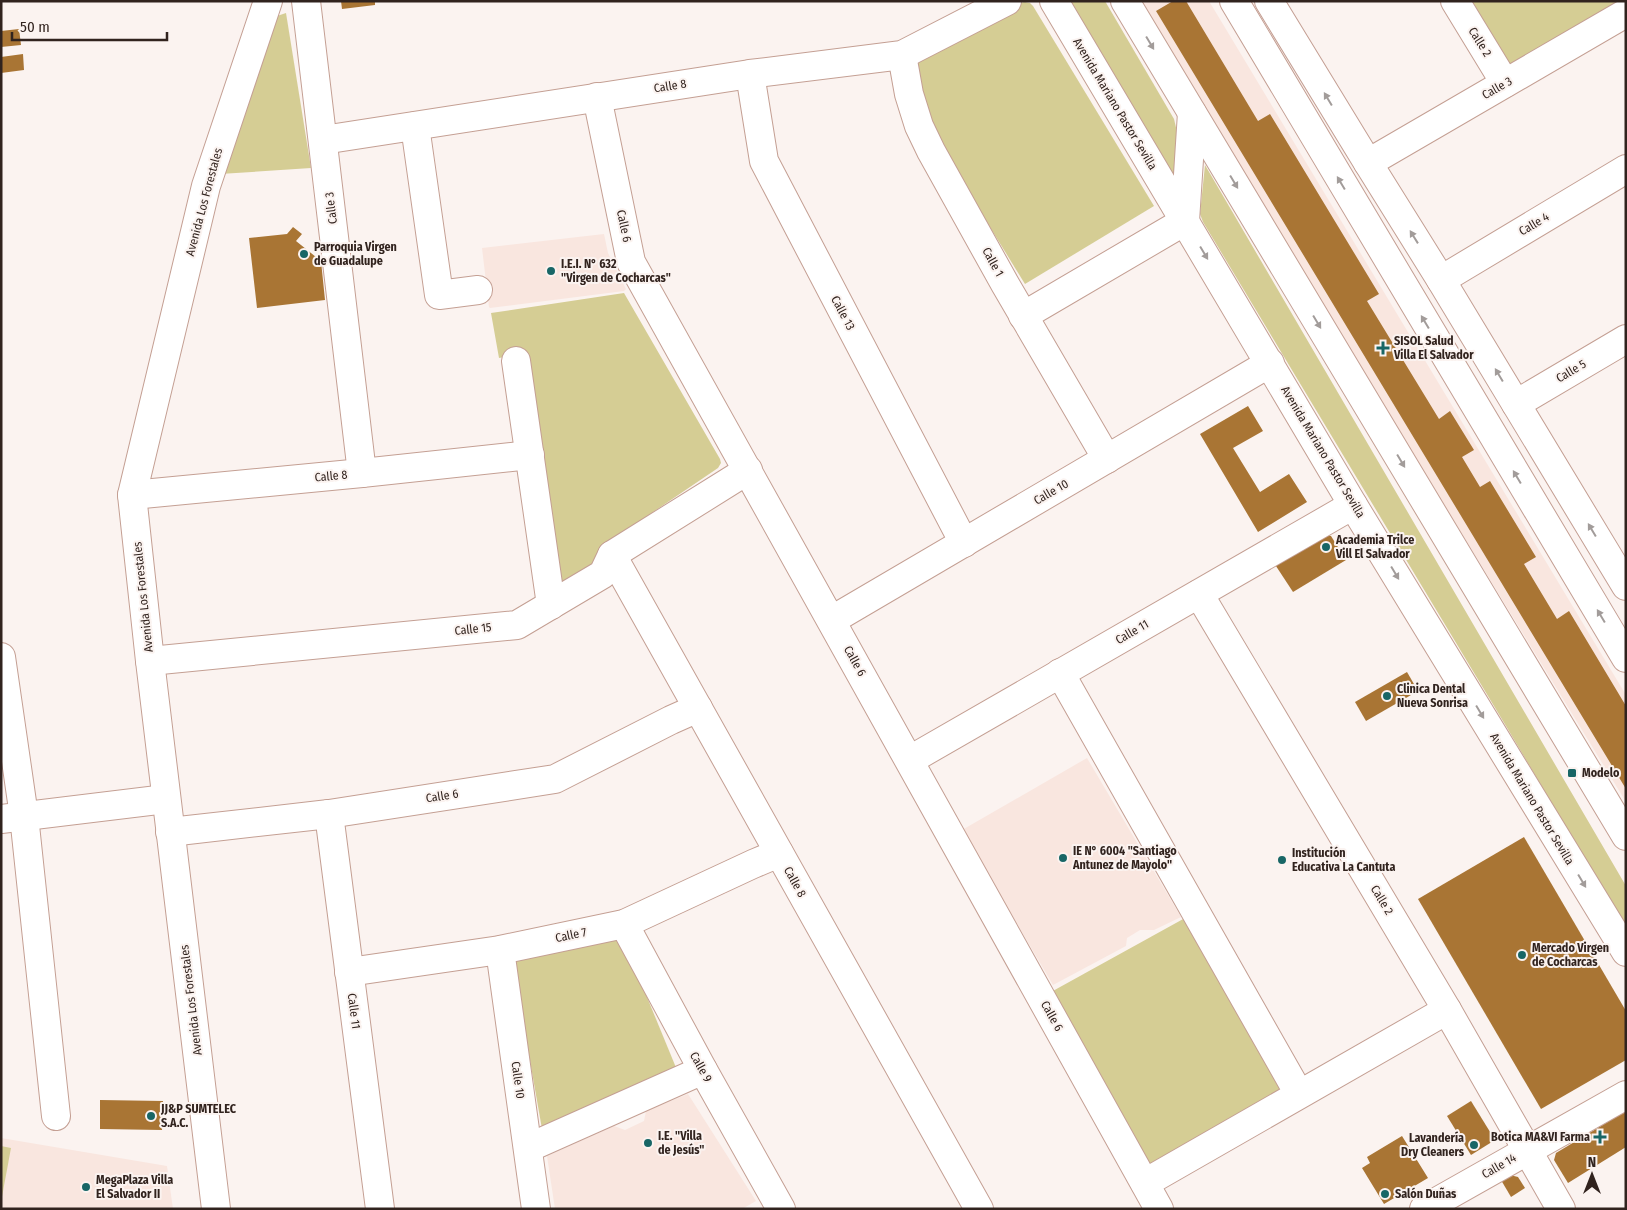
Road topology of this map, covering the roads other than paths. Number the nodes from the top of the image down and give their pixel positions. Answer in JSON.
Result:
{"nodes":[{"id":1,"x":268,"y":1,"type":"edge"},
{"id":2,"x":306,"y":1,"type":"edge"},
{"id":3,"x":1007,"y":1,"type":"edge"},
{"id":4,"x":1054,"y":1,"type":"edge"},
{"id":5,"x":1125,"y":1,"type":"edge"},
{"id":6,"x":1234,"y":1,"type":"edge"},
{"id":7,"x":1269,"y":1,"type":"edge"},
{"id":8,"x":1455,"y":1,"type":"edge"},
{"id":9,"x":1626,"y":13,"type":"edge"},
{"id":10,"x":902,"y":55,"type":"junction"},
{"id":11,"x":750,"y":74,"type":"junction"},
{"id":12,"x":1505,"y":83,"type":"junction"},
{"id":13,"x":597,"y":98,"type":"junction"},
{"id":14,"x":1192,"y":113,"type":"junction"},
{"id":15,"x":416,"y":126,"type":"junction"},
{"id":16,"x":323,"y":140,"type":"junction"},
{"id":17,"x":1368,"y":163,"type":"junction"},
{"id":18,"x":1626,"y":169,"type":"edge"},
{"id":19,"x":1185,"y":221,"type":"junction"},
{"id":20,"x":1441,"y":280,"type":"junction"},
{"id":21,"x":478,"y":290,"type":"dead end"},
{"id":22,"x":1023,"y":316,"type":"junction"},
{"id":23,"x":1626,"y":339,"type":"edge"},
{"id":24,"x":516,"y":361,"type":"dead end"},
{"id":25,"x":1270,"y":363,"type":"junction"},
{"id":26,"x":1516,"y":404,"type":"junction"},
{"id":27,"x":530,"y":455,"type":"junction"},
{"id":28,"x":1107,"y":459,"type":"junction"},
{"id":29,"x":748,"y":470,"type":"junction"},
{"id":30,"x":362,"y":474,"type":"junction"},
{"id":31,"x":132,"y":495,"type":"junction"},
{"id":32,"x":1353,"y":505,"type":"junction"},
{"id":33,"x":964,"y":543,"type":"junction"},
{"id":34,"x":612,"y":555,"type":"junction"},
{"id":35,"x":1618,"y":558,"type":"edge"},
{"id":36,"x":1626,"y":586,"type":"edge"},
{"id":37,"x":1199,"y":594,"type":"junction"},
{"id":38,"x":551,"y":605,"type":"junction"},
{"id":39,"x":832,"y":620,"type":"junction"},
{"id":40,"x":1,"y":657,"type":"edge"},
{"id":41,"x":1626,"y":658,"type":"edge"},
{"id":42,"x":150,"y":661,"type":"junction"},
{"id":43,"x":1060,"y":674,"type":"junction"},
{"id":44,"x":698,"y":708,"type":"junction"},
{"id":45,"x":910,"y":760,"type":"junction"},
{"id":46,"x":166,"y":799,"type":"junction"},
{"id":47,"x":329,"y":814,"type":"junction"},
{"id":48,"x":13,"y":817,"type":"edge"},
{"id":49,"x":170,"y":832,"type":"junction"},
{"id":50,"x":1626,"y":836,"type":"edge"},
{"id":51,"x":779,"y":853,"type":"junction"},
{"id":52,"x":624,"y":924,"type":"junction"},
{"id":53,"x":500,"y":950,"type":"junction"},
{"id":54,"x":1626,"y":952,"type":"edge"},
{"id":55,"x":349,"y":972,"type":"junction"},
{"id":56,"x":1447,"y":1010,"type":"junction"},
{"id":57,"x":703,"y":1070,"type":"junction"},
{"id":58,"x":1299,"y":1094,"type":"junction"},
{"id":59,"x":1626,"y":1095,"type":"edge"},
{"id":60,"x":56,"y":1116,"type":"dead end"},
{"id":61,"x":528,"y":1148,"type":"junction"},
{"id":62,"x":1528,"y":1150,"type":"junction"},
{"id":63,"x":1145,"y":1182,"type":"junction"},
{"id":64,"x":216,"y":1209,"type":"edge"},
{"id":65,"x":380,"y":1209,"type":"edge"},
{"id":66,"x":536,"y":1209,"type":"edge"},
{"id":67,"x":781,"y":1209,"type":"edge"},
{"id":68,"x":979,"y":1209,"type":"edge"},
{"id":69,"x":1159,"y":1209,"type":"edge"},
{"id":70,"x":1424,"y":1209,"type":"edge"},
{"id":71,"x":1561,"y":1209,"type":"edge"}],
"edges":[{"from":1,"to":31,"type":"street","name":"Avenida Los Forestales"},
{"from":2,"to":16,"type":"street","name":"Calle 3"},
{"from":3,"to":10,"type":"street","name":"Calle 8"},
{"from":4,"to":19,"type":"street","name":"Avenida Mariano Pastor Sevilla"},
{"from":5,"to":14,"type":"street","one_way":true},
{"from":41,"to":6,"type":"street","one_way":true},
{"from":17,"to":7,"type":"street","one_way":true},
{"from":8,"to":12,"type":"street","name":"Calle 2"},
{"from":9,"to":12,"type":"street","name":"Calle 3"},
{"from":10,"to":11,"type":"street","name":"Calle 8"},
{"from":10,"to":22,"type":"street","name":"Calle 1"},
{"from":11,"to":13,"type":"street","name":"Calle 8"},
{"from":11,"to":33,"type":"street","name":"Calle 13"},
{"from":12,"to":17,"type":"street","name":"Calle 3"},
{"from":13,"to":15,"type":"street","name":"Calle 8"},
{"from":13,"to":29,"type":"street","name":"Calle 6"},
{"from":14,"to":19,"type":"street"},
{"from":14,"to":50,"type":"street","one_way":true},
{"from":15,"to":16,"type":"street","name":"Calle 8"},
{"from":15,"to":21,"type":"street"},
{"from":16,"to":30,"type":"street","name":"Calle 3"},
{"from":20,"to":17,"type":"street","one_way":true},
{"from":18,"to":20,"type":"street","name":"Calle 4"},
{"from":19,"to":22,"type":"street"},
{"from":19,"to":25,"type":"street","name":"Avenida Mariano Pastor Sevilla","one_way":true},
{"from":26,"to":20,"type":"street","one_way":true},
{"from":22,"to":28,"type":"street","name":"Calle 1"},
{"from":23,"to":26,"type":"street","name":"Calle 5"},
{"from":24,"to":27,"type":"street"},
{"from":25,"to":28,"type":"street","name":"Calle 10"},
{"from":25,"to":32,"type":"street","name":"Avenida Mariano Pastor Sevilla"},
{"from":35,"to":26,"type":"street","one_way":true},
{"from":27,"to":30,"type":"street","name":"Calle 8"},
{"from":27,"to":38,"type":"street"},
{"from":28,"to":33,"type":"street","name":"Calle 10"},
{"from":29,"to":34,"type":"street","name":"Calle 15"},
{"from":29,"to":39,"type":"street","name":"Calle 6"},
{"from":30,"to":31,"type":"street","name":"Calle 8"},
{"from":31,"to":42,"type":"street","name":"Avenida Los Forestales"},
{"from":32,"to":37,"type":"street","name":"Calle 11"},
{"from":32,"to":54,"type":"street","name":"Avenida Mariano Pastor Sevilla","one_way":true},
{"from":33,"to":39,"type":"street","name":"Calle 10"},
{"from":34,"to":38,"type":"street","name":"Calle 15"},
{"from":34,"to":44,"type":"street","name":"Calle 8"},
{"from":35,"to":36,"type":"street"},
{"from":37,"to":43,"type":"street","name":"Calle 11"},
{"from":37,"to":56,"type":"street","name":"Calle 2"},
{"from":38,"to":42,"type":"street","name":"Calle 15"},
{"from":39,"to":45,"type":"street","name":"Calle 6"},
{"from":40,"to":48,"type":"street"},
{"from":42,"to":46,"type":"street","name":"Avenida Los Forestales"},
{"from":43,"to":45,"type":"street","name":"Calle 11"},
{"from":43,"to":58,"type":"street"},
{"from":44,"to":47,"type":"street","name":"Calle 6"},
{"from":44,"to":51,"type":"street","name":"Calle 8"},
{"from":45,"to":63,"type":"street","name":"Calle 6"},
{"from":46,"to":48,"type":"street"},
{"from":46,"to":49,"type":"street","name":"Avenida Los Forestales"},
{"from":47,"to":49,"type":"street","name":"Calle 6"},
{"from":47,"to":55,"type":"street","name":"Calle 11"},
{"from":48,"to":60,"type":"street"},
{"from":49,"to":64,"type":"street","name":"Avenida Los Forestales"},
{"from":51,"to":52,"type":"street","name":"Calle 7"},
{"from":51,"to":68,"type":"street","name":"Calle 8"},
{"from":52,"to":53,"type":"street","name":"Calle 7"},
{"from":52,"to":57,"type":"street","name":"Calle 9"},
{"from":53,"to":55,"type":"street","name":"Calle 7"},
{"from":53,"to":61,"type":"street","name":"Calle 10"},
{"from":55,"to":65,"type":"street","name":"Calle 11"},
{"from":56,"to":58,"type":"street"},
{"from":56,"to":62,"type":"street","name":"Calle 2"},
{"from":57,"to":61,"type":"street"},
{"from":57,"to":67,"type":"street","name":"Calle 9"},
{"from":58,"to":63,"type":"street"},
{"from":59,"to":62,"type":"street","name":"Calle 14"},
{"from":61,"to":66,"type":"street","name":"Calle 10"},
{"from":62,"to":70,"type":"street","name":"Calle 14"},
{"from":62,"to":71,"type":"street","name":"Calle 2"},
{"from":63,"to":69,"type":"street","name":"Calle 6"}]}
